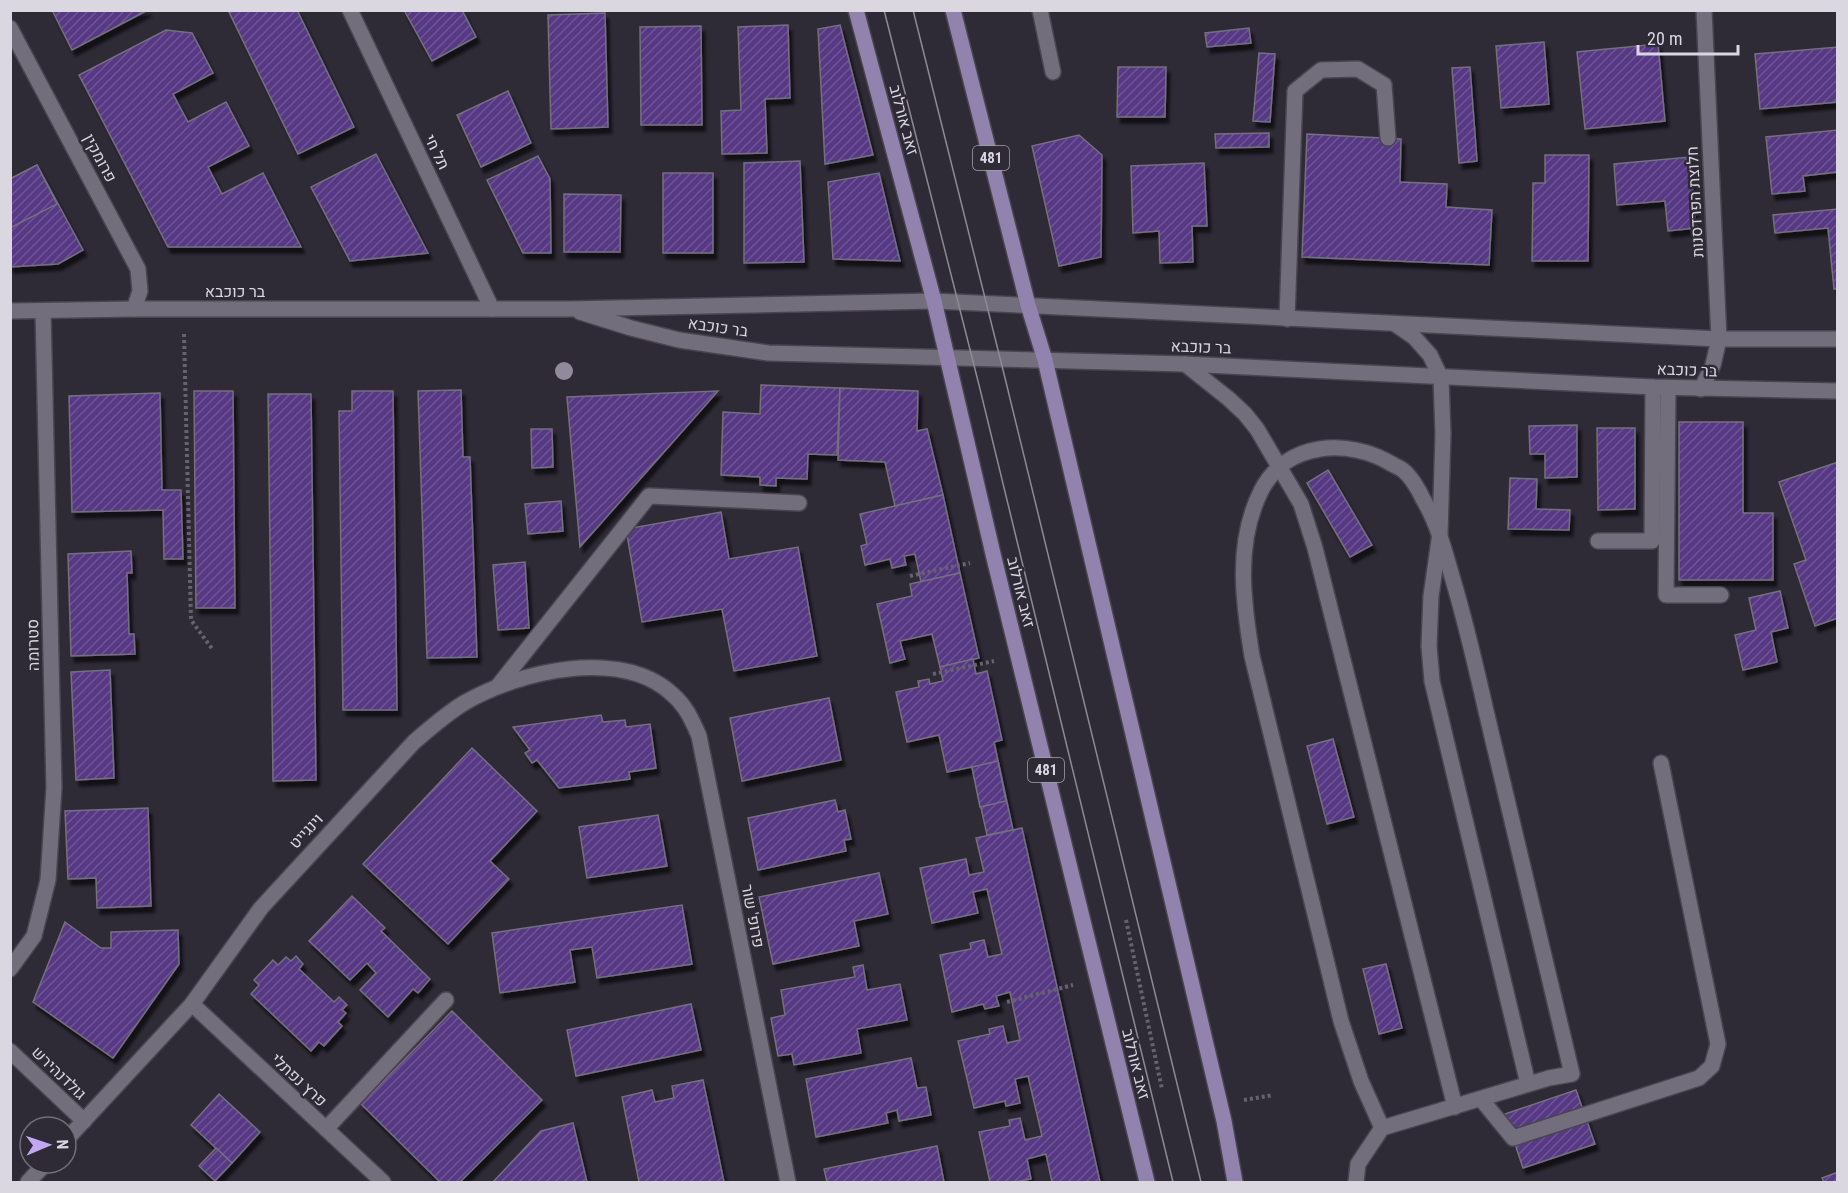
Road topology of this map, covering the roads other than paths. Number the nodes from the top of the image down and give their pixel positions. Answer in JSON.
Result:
{"nodes":[{"id":1,"x":350,"y":10,"type":"edge"},
{"id":2,"x":856,"y":10,"type":"edge"},
{"id":3,"x":953,"y":10,"type":"edge"},
{"id":4,"x":1040,"y":10,"type":"edge"},
{"id":5,"x":1704,"y":10,"type":"edge"},
{"id":6,"x":10,"y":28,"type":"edge"},
{"id":7,"x":1053,"y":72,"type":"dead end"},
{"id":8,"x":1388,"y":138,"type":"dead end"},
{"id":9,"x":934,"y":301,"type":"junction"},
{"id":10,"x":1028,"y":305,"type":"junction"},
{"id":11,"x":134,"y":309,"type":"junction"},
{"id":12,"x":492,"y":309,"type":"junction"},
{"id":13,"x":568,"y":309,"type":"junction"},
{"id":14,"x":10,"y":311,"type":"edge"},
{"id":15,"x":44,"y":311,"type":"junction"},
{"id":16,"x":1287,"y":319,"type":"junction"},
{"id":17,"x":1395,"y":324,"type":"junction"},
{"id":18,"x":1719,"y":339,"type":"junction"},
{"id":19,"x":1838,"y":339,"type":"edge"},
{"id":20,"x":947,"y":357,"type":"junction"},
{"id":21,"x":1046,"y":360,"type":"junction"},
{"id":22,"x":1185,"y":364,"type":"junction"},
{"id":23,"x":1441,"y":378,"type":"junction"},
{"id":24,"x":1653,"y":387,"type":"junction"},
{"id":25,"x":1668,"y":388,"type":"junction"},
{"id":26,"x":1701,"y":389,"type":"junction"},
{"id":27,"x":1838,"y":391,"type":"edge"},
{"id":28,"x":1280,"y":467,"type":"junction"},
{"id":29,"x":799,"y":503,"type":"dead end"},
{"id":30,"x":1440,"y":533,"type":"junction"},
{"id":31,"x":1598,"y":541,"type":"dead end"},
{"id":32,"x":1720,"y":595,"type":"dead end"},
{"id":33,"x":646,"y":677,"type":"joint"},
{"id":34,"x":498,"y":686,"type":"junction"},
{"id":35,"x":1661,"y":763,"type":"dead end"},
{"id":36,"x":10,"y":969,"type":"edge"},
{"id":37,"x":446,"y":1000,"type":"dead end"},
{"id":38,"x":192,"y":1004,"type":"junction"},
{"id":39,"x":10,"y":1051,"type":"edge"},
{"id":40,"x":1528,"y":1084,"type":"junction"},
{"id":41,"x":1481,"y":1099,"type":"junction"},
{"id":42,"x":1455,"y":1107,"type":"junction"},
{"id":43,"x":84,"y":1121,"type":"junction"},
{"id":44,"x":78,"y":1127,"type":"edge"},
{"id":45,"x":1382,"y":1128,"type":"junction"},
{"id":46,"x":326,"y":1130,"type":"junction"},
{"id":47,"x":383,"y":1182,"type":"edge"},
{"id":48,"x":788,"y":1182,"type":"edge"},
{"id":49,"x":1147,"y":1182,"type":"edge"},
{"id":50,"x":1235,"y":1182,"type":"edge"},
{"id":51,"x":1356,"y":1182,"type":"edge"}],
"edges":[{"from":1,"to":12,"type":"street","name":"תל חי"},
{"from":2,"to":9,"type":"main road","name":"זאב אורלוב","number":"481"},
{"from":3,"to":10,"type":"main road","number":"481"},
{"from":4,"to":7,"type":"street"},
{"from":5,"to":18,"type":"street","name":"חלוצת הפרדסנות"},
{"from":6,"to":11,"type":"street","name":"פרומקין"},
{"from":8,"to":16,"type":"street"},
{"from":9,"to":10,"type":"street","name":"בר כוכבא"},
{"from":9,"to":13,"type":"street","name":"בר כוכבא"},
{"from":9,"to":20,"type":"main road","name":"זאב אורלוב","number":"481"},
{"from":10,"to":16,"type":"street","name":"בר כוכבא"},
{"from":10,"to":21,"type":"main road","number":"481"},
{"from":11,"to":12,"type":"street","name":"בר כוכבא"},
{"from":11,"to":15,"type":"street","name":"בר כוכבא"},
{"from":12,"to":13,"type":"street","name":"בר כוכבא"},
{"from":13,"to":20,"type":"street","name":"בר כוכבא"},
{"from":14,"to":15,"type":"street","name":"בר כוכבא"},
{"from":15,"to":36,"type":"street","name":"סטרומה"},
{"from":16,"to":17,"type":"street","name":"בר כוכבא"},
{"from":17,"to":18,"type":"street","name":"בר כוכבא"},
{"from":17,"to":23,"type":"street"},
{"from":18,"to":19,"type":"street","name":"בר כוכבא"},
{"from":18,"to":26,"type":"street","name":"חלוצת הפרדסנות"},
{"from":20,"to":21,"type":"street","name":"בר כוכבא"},
{"from":20,"to":49,"type":"main road","name":"זאב אורלוב","number":"481"},
{"from":21,"to":22,"type":"street","name":"בר כוכבא"},
{"from":21,"to":50,"type":"main road","number":"481"},
{"from":22,"to":23,"type":"street","name":"בר כוכבא"},
{"from":22,"to":28,"type":"street"},
{"from":23,"to":24,"type":"street","name":"בר כוכבא"},
{"from":23,"to":30,"type":"street"},
{"from":24,"to":25,"type":"street","name":"בר כוכבא"},
{"from":24,"to":31,"type":"street"},
{"from":25,"to":26,"type":"street","name":"בר כוכבא"},
{"from":25,"to":32,"type":"street"},
{"from":26,"to":27,"type":"street","name":"בר כוכבא"},
{"from":28,"to":30,"type":"street"},
{"from":28,"to":42,"type":"street"},
{"from":28,"to":45,"type":"street"},
{"from":29,"to":34,"type":"street"},
{"from":30,"to":40,"type":"street"},
{"from":30,"to":40,"type":"street"},
{"from":33,"to":34,"type":"street","name":"וינגייט"},
{"from":33,"to":48,"type":"street","name":"פרופ' שור"},
{"from":34,"to":38,"type":"street","name":"וינגייט"},
{"from":35,"to":41,"type":"street"},
{"from":37,"to":46,"type":"street"},
{"from":38,"to":43,"type":"street","name":"וינגייט"},
{"from":38,"to":46,"type":"street","name":"פרץ נפתלי"},
{"from":39,"to":43,"type":"street","name":"גולדנהירש"},
{"from":40,"to":41,"type":"street"},
{"from":41,"to":42,"type":"street"},
{"from":42,"to":45,"type":"street"},
{"from":43,"to":44,"type":"street","name":"וינגייט"},
{"from":45,"to":51,"type":"street"},
{"from":46,"to":47,"type":"street","name":"פרץ נפתלי"}]}
